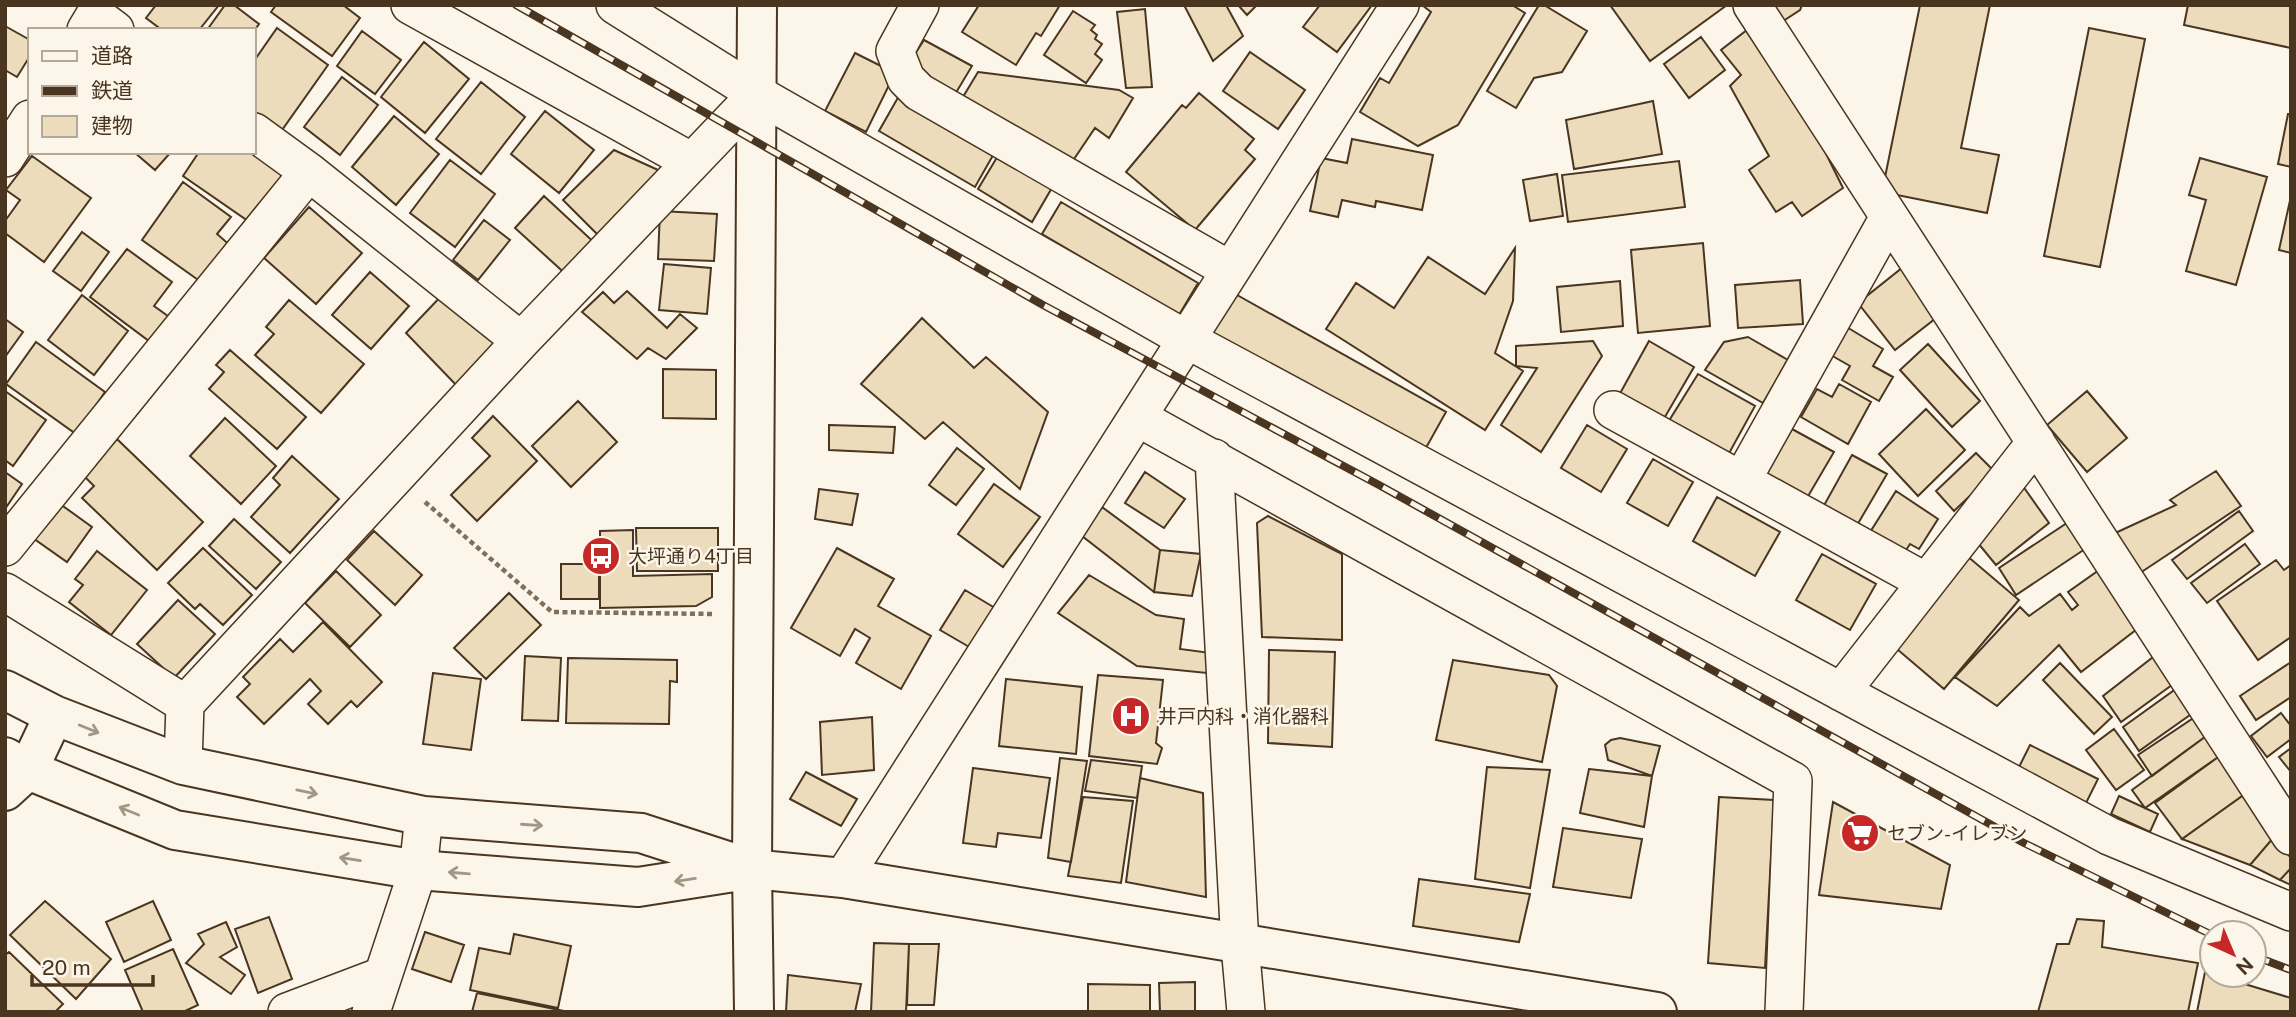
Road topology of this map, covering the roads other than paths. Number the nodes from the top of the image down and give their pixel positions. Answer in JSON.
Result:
{"nodes":[{"id":1,"x":410,"y":5,"type":"edge"},
{"id":2,"x":615,"y":5,"type":"edge"},
{"id":3,"x":757,"y":5,"type":"edge"},
{"id":4,"x":920,"y":5,"type":"edge"},
{"id":5,"x":1400,"y":5,"type":"edge"},
{"id":6,"x":1752,"y":5,"type":"edge"},
{"id":7,"x":757,"y":94,"type":"junction"},
{"id":8,"x":28,"y":122,"type":"edge"},
{"id":9,"x":256,"y":133,"type":"edge"},
{"id":10,"x":5,"y":158,"type":"edge"},
{"id":11,"x":692,"y":162,"type":"junction"},
{"id":12,"x":309,"y":172,"type":"junction"},
{"id":13,"x":1889,"y":217,"type":"junction"},
{"id":14,"x":1228,"y":270,"type":"junction"},
{"id":15,"x":1184,"y":338,"type":"junction"},
{"id":16,"x":520,"y":341,"type":"junction"},
{"id":17,"x":1613,"y":410,"type":"dead end"},
{"id":18,"x":1137,"y":417,"type":"junction"},
{"id":19,"x":2036,"y":442,"type":"junction"},
{"id":20,"x":1214,"y":458,"type":"junction"},
{"id":21,"x":1742,"y":480,"type":"junction"},
{"id":22,"x":5,"y":547,"type":"edge"},
{"id":23,"x":1926,"y":582,"type":"junction"},
{"id":24,"x":5,"y":592,"type":"edge"},
{"id":25,"x":5,"y":690,"type":"edge"},
{"id":26,"x":1841,"y":692,"type":"junction"},
{"id":27,"x":185,"y":704,"type":"junction"},
{"id":28,"x":54,"y":715,"type":"junction"},
{"id":29,"x":183,"y":765,"type":"junction"},
{"id":30,"x":13,"y":773,"type":"edge"},
{"id":31,"x":424,"y":816,"type":"junction"},
{"id":32,"x":2291,"y":836,"type":"edge"},
{"id":33,"x":752,"y":869,"type":"junction"},
{"id":34,"x":418,"y":870,"type":"junction"},
{"id":35,"x":843,"y":878,"type":"junction"},
{"id":36,"x":2291,"y":912,"type":"edge"},
{"id":37,"x":1240,"y":945,"type":"junction"},
{"id":38,"x":382,"y":976,"type":"junction"},
{"id":39,"x":287,"y":1012,"type":"edge"},
{"id":40,"x":371,"y":1012,"type":"edge"},
{"id":41,"x":754,"y":1012,"type":"edge"},
{"id":42,"x":1246,"y":1012,"type":"edge"},
{"id":43,"x":1657,"y":1012,"type":"edge"},
{"id":44,"x":1784,"y":1012,"type":"edge"}],
"edges":[{"from":1,"to":11,"type":"street"},
{"from":2,"to":7,"type":"street"},
{"from":3,"to":7,"type":"street"},
{"from":4,"to":14,"type":"street"},
{"from":5,"to":14,"type":"street"},
{"from":6,"to":13,"type":"street"},
{"from":7,"to":11,"type":"street"},
{"from":7,"to":15,"type":"street"},
{"from":7,"to":33,"type":"street"},
{"from":8,"to":10,"type":"street"},
{"from":9,"to":12,"type":"street"},
{"from":11,"to":16,"type":"street"},
{"from":12,"to":16,"type":"street"},
{"from":12,"to":22,"type":"street"},
{"from":13,"to":19,"type":"street"},
{"from":13,"to":21,"type":"street"},
{"from":14,"to":15,"type":"street"},
{"from":15,"to":18,"type":"street"},
{"from":15,"to":26,"type":"street"},
{"from":16,"to":27,"type":"street"},
{"from":17,"to":21,"type":"street"},
{"from":18,"to":20,"type":"street"},
{"from":18,"to":35,"type":"street"},
{"from":19,"to":23,"type":"street"},
{"from":19,"to":32,"type":"street"},
{"from":20,"to":37,"type":"street"},
{"from":20,"to":44,"type":"street"},
{"from":21,"to":23,"type":"street"},
{"from":23,"to":26,"type":"street"},
{"from":24,"to":27,"type":"street"},
{"from":25,"to":28,"type":"street"},
{"from":26,"to":36,"type":"street"},
{"from":27,"to":29,"type":"street"},
{"from":28,"to":29,"type":"street","one_way":true},
{"from":28,"to":30,"type":"street"},
{"from":29,"to":31,"type":"street","one_way":true},
{"from":34,"to":30,"type":"street","one_way":true},
{"from":31,"to":33,"type":"street","one_way":true},
{"from":31,"to":34,"type":"street"},
{"from":33,"to":34,"type":"street","one_way":true},
{"from":33,"to":35,"type":"street"},
{"from":33,"to":41,"type":"street"},
{"from":34,"to":38,"type":"street"},
{"from":35,"to":37,"type":"street"},
{"from":37,"to":42,"type":"street"},
{"from":37,"to":43,"type":"street"},
{"from":38,"to":39,"type":"street"},
{"from":38,"to":40,"type":"street"}]}
